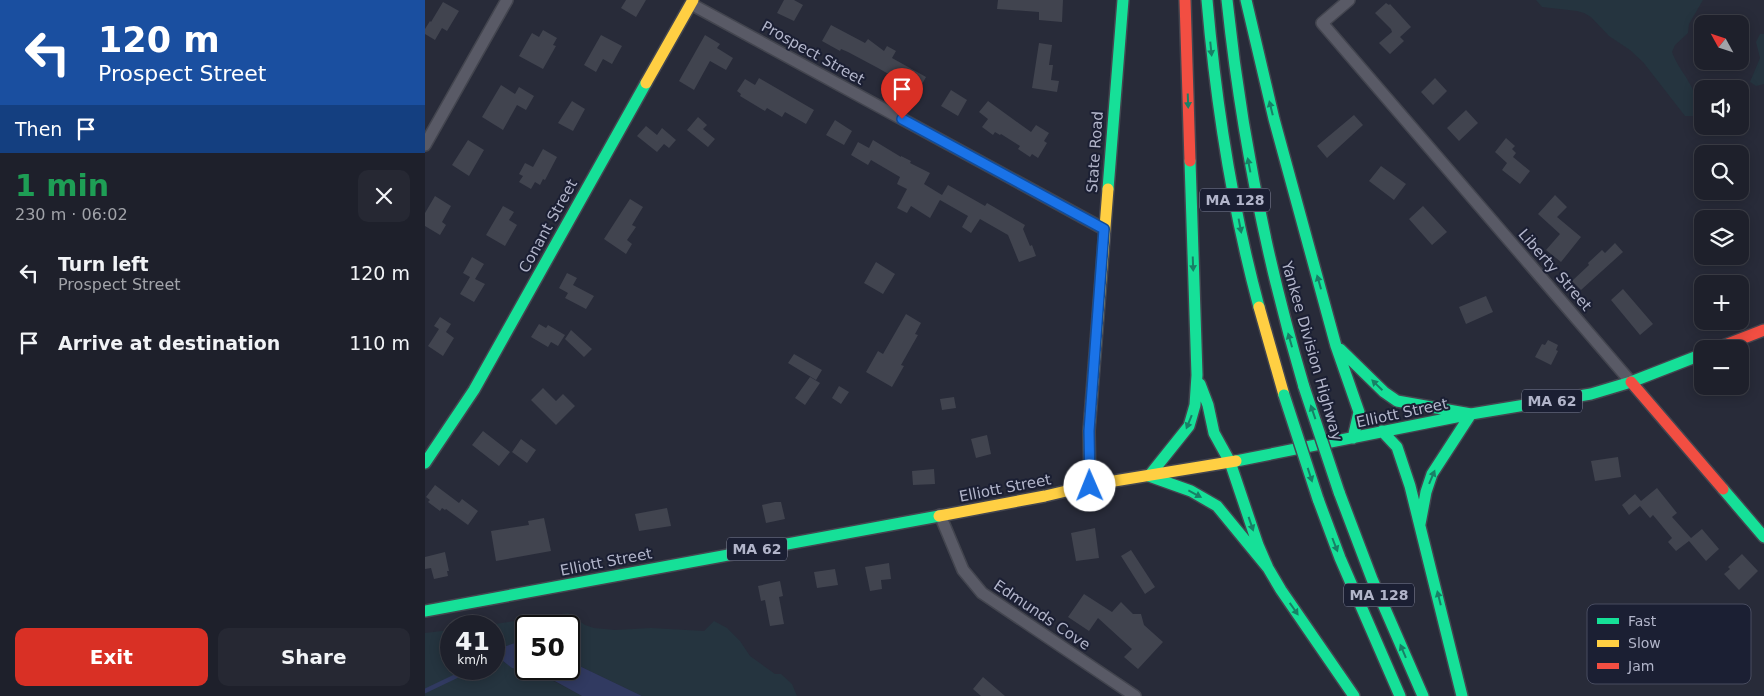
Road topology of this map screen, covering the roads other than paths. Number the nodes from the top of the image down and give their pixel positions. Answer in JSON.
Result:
{"nodes":[{"id":1,"x":507,"y":0,"type":"edge"},
{"id":2,"x":1123,"y":0,"type":"edge"},
{"id":3,"x":1185,"y":0,"type":"edge"},
{"id":4,"x":1207,"y":0,"type":"edge"},
{"id":5,"x":1227,"y":0,"type":"edge"},
{"id":6,"x":1246,"y":0,"type":"edge"},
{"id":7,"x":1349,"y":0,"type":"edge"},
{"id":8,"x":692,"y":2,"type":"edge"},
{"id":9,"x":425,"y":145,"type":"edge"},
{"id":10,"x":1104,"y":229,"type":"junction"},
{"id":11,"x":1764,"y":330,"type":"edge"},
{"id":12,"x":1738,"y":340,"type":"edge"},
{"id":13,"x":1336,"y":346,"type":"junction"},
{"id":14,"x":1694,"y":358,"type":"edge"},
{"id":15,"x":1197,"y":375,"type":"junction"},
{"id":16,"x":1631,"y":382,"type":"junction"},
{"id":17,"x":1471,"y":414,"type":"junction"},
{"id":18,"x":1383,"y":431,"type":"junction"},
{"id":19,"x":1353,"y":438,"type":"junction"},
{"id":20,"x":1230,"y":462,"type":"junction"},
{"id":21,"x":425,"y":464,"type":"edge"},
{"id":22,"x":1149,"y":476,"type":"junction"},
{"id":23,"x":1090,"y":486,"type":"junction"},
{"id":24,"x":940,"y":515,"type":"junction"},
{"id":25,"x":1420,"y":524,"type":"junction"},
{"id":26,"x":1764,"y":537,"type":"edge"},
{"id":27,"x":1268,"y":568,"type":"junction"},
{"id":28,"x":425,"y":611,"type":"edge"},
{"id":29,"x":1135,"y":696,"type":"edge"},
{"id":30,"x":1354,"y":696,"type":"edge"},
{"id":31,"x":1400,"y":696,"type":"edge"},
{"id":32,"x":1423,"y":696,"type":"edge"},
{"id":33,"x":1462,"y":696,"type":"edge"}],
"edges":[{"from":1,"to":9,"type":"street"},
{"from":2,"to":10,"type":"main road","name":"State Road"},
{"from":3,"to":15,"type":"main road","one_way":true},
{"from":4,"to":31,"type":"main road","number":"MA 128","one_way":true,"bridge":true},
{"from":32,"to":5,"type":"main road","name":"Yankee Division Highway","number":"MA 128","one_way":true,"bridge":true},
{"from":13,"to":6,"type":"main road","one_way":true},
{"from":7,"to":16,"type":"street","name":"Liberty Street"},
{"from":8,"to":10,"type":"street","name":"Prospect Street"},
{"from":8,"to":21,"type":"main road","name":"Conant Street"},
{"from":10,"to":23,"type":"main road","name":"State Road"},
{"from":11,"to":12,"type":"main road"},
{"from":17,"to":13,"type":"main road","one_way":true},
{"from":13,"to":19,"type":"main road"},
{"from":14,"to":16,"type":"main road","name":"Elliott Street","number":"MA 62"},
{"from":15,"to":20,"type":"main road"},
{"from":15,"to":22,"type":"main road","one_way":true},
{"from":16,"to":17,"type":"main road","name":"Elliott Street","number":"MA 62"},
{"from":16,"to":26,"type":"main road","name":"Liberty Street"},
{"from":17,"to":18,"type":"main road","name":"Elliott Street","number":"MA 62"},
{"from":25,"to":17,"type":"main road","one_way":true},
{"from":18,"to":19,"type":"main road","name":"Elliott Street","number":"MA 62"},
{"from":18,"to":25,"type":"main road"},
{"from":19,"to":20,"type":"main road","name":"Elliott Street","number":"MA 62"},
{"from":20,"to":22,"type":"main road","name":"Elliott Street","number":"MA 62"},
{"from":20,"to":27,"type":"main road","one_way":true},
{"from":22,"to":23,"type":"main road","name":"Elliott Street","number":"MA 62"},
{"from":22,"to":27,"type":"main road","one_way":true},
{"from":23,"to":24,"type":"main road","name":"Elliott Street","number":"MA 62"},
{"from":24,"to":28,"type":"main road","name":"Elliott Street","number":"MA 62"},
{"from":24,"to":29,"type":"street","name":"Edmunds Cove"},
{"from":33,"to":25,"type":"main road","one_way":true},
{"from":27,"to":30,"type":"main road","one_way":true}]}
